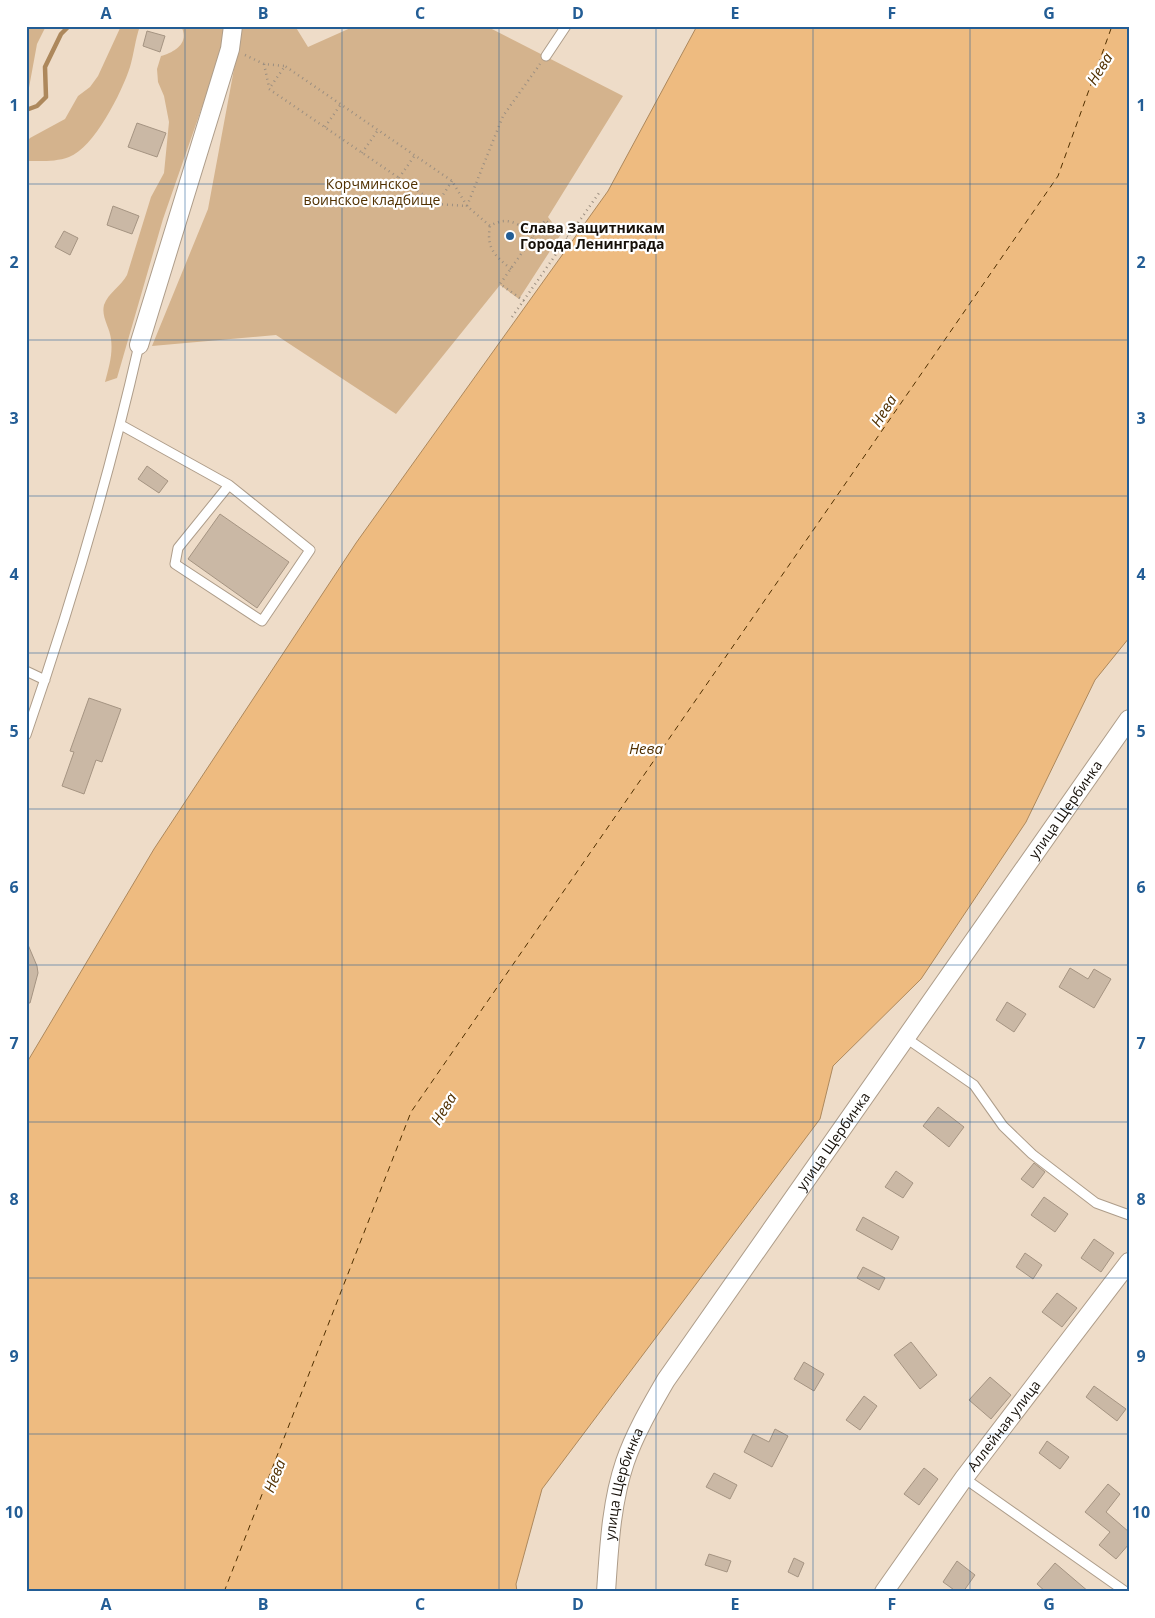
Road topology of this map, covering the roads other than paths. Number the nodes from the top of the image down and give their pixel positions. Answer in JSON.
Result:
{"nodes":[{"id":1,"x":234,"y":26,"type":"edge"},
{"id":2,"x":566,"y":26,"type":"edge"},
{"id":3,"x":546,"y":56,"type":"road end"},
{"id":4,"x":139,"y":345,"type":"joint"},
{"id":5,"x":121,"y":425,"type":"junction"},
{"id":6,"x":229,"y":485,"type":"junction"},
{"id":7,"x":26,"y":671,"type":"edge"},
{"id":8,"x":45,"y":680,"type":"junction"},
{"id":9,"x":1129,"y":719,"type":"edge"},
{"id":10,"x":26,"y":735,"type":"edge"},
{"id":11,"x":906,"y":1038,"type":"junction"},
{"id":12,"x":1129,"y":1215,"type":"edge"},
{"id":13,"x":1129,"y":1262,"type":"edge"},
{"id":14,"x":964,"y":1478,"type":"junction"},
{"id":15,"x":606,"y":1592,"type":"edge"},
{"id":16,"x":884,"y":1592,"type":"edge"},
{"id":17,"x":1126,"y":1592,"type":"edge"}],
"edges":[{"from":1,"to":4,"type":"street"},
{"from":2,"to":3,"type":"lane"},
{"from":4,"to":5,"type":"lane"},
{"from":5,"to":6,"type":"lane"},
{"from":5,"to":8,"type":"lane"},
{"from":6,"to":6,"type":"lane"},
{"from":7,"to":8,"type":"lane"},
{"from":8,"to":10,"type":"lane"},
{"from":9,"to":11,"type":"street","name":"улица Щербинка"},
{"from":11,"to":12,"type":"lane"},
{"from":11,"to":15,"type":"street","name":"улица Щербинка"},
{"from":13,"to":14,"type":"street","name":"Аллейная улица"},
{"from":14,"to":16,"type":"street","name":"Аллейная улица"},
{"from":14,"to":17,"type":"lane"}]}
